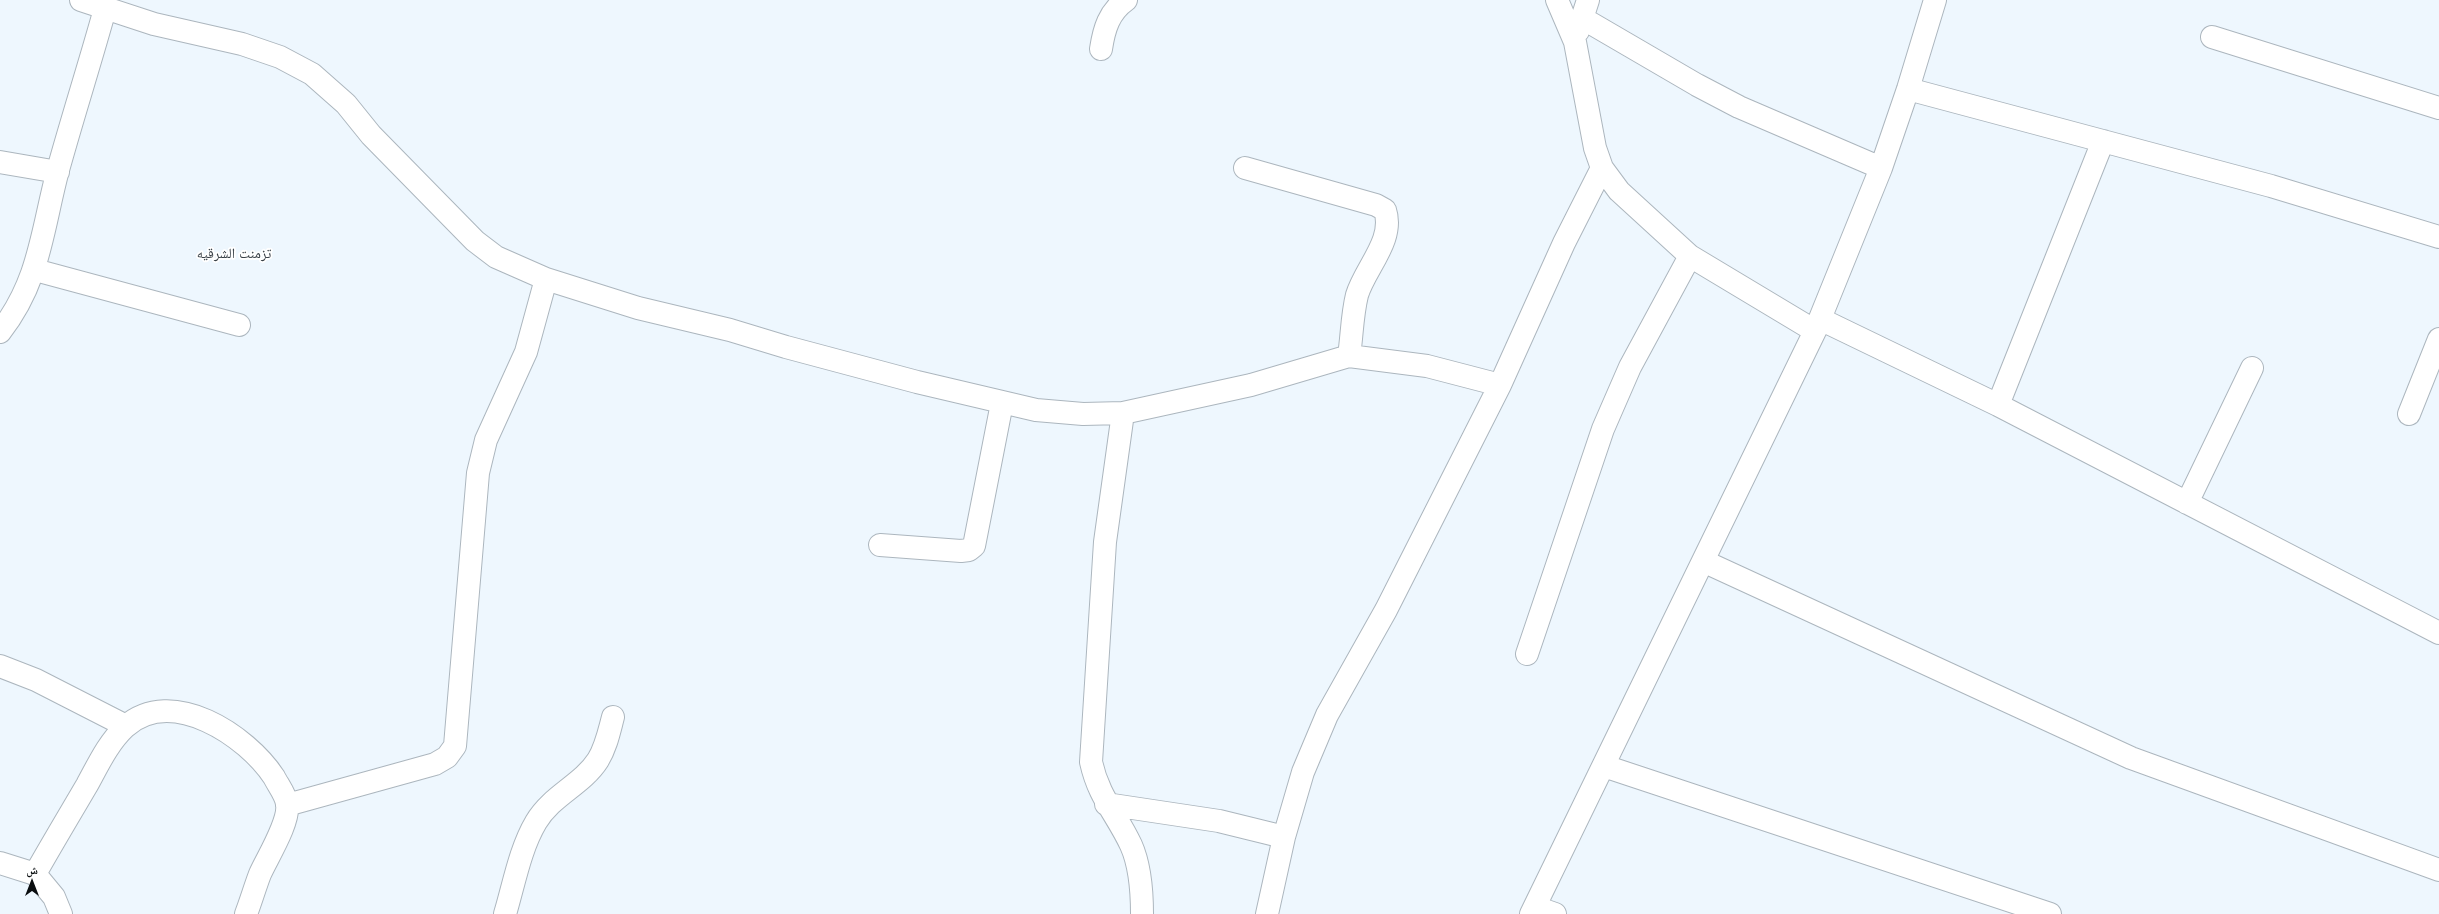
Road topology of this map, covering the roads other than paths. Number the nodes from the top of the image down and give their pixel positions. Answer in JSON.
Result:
{"nodes":[{"id":1,"x":81,"y":0,"type":"edge"},
{"id":2,"x":1126,"y":0,"type":"edge"},
{"id":3,"x":1557,"y":0,"type":"edge"},
{"id":4,"x":1935,"y":0,"type":"edge"},
{"id":5,"x":105,"y":9,"type":"junction"},
{"id":6,"x":1585,"y":9,"type":"edge"},
{"id":7,"x":2212,"y":38,"type":"dead end"},
{"id":8,"x":1575,"y":42,"type":"junction"},
{"id":9,"x":1101,"y":49,"type":"dead end"},
{"id":10,"x":1908,"y":89,"type":"junction"},
{"id":11,"x":2439,"y":108,"type":"edge"},
{"id":12,"x":2102,"y":141,"type":"junction"},
{"id":13,"x":0,"y":162,"type":"edge"},
{"id":14,"x":1245,"y":168,"type":"dead end"},
{"id":15,"x":1602,"y":168,"type":"junction"},
{"id":16,"x":1881,"y":168,"type":"junction"},
{"id":17,"x":58,"y":172,"type":"junction"},
{"id":18,"x":2439,"y":237,"type":"edge"},
{"id":19,"x":1690,"y":256,"type":"junction"},
{"id":20,"x":35,"y":270,"type":"junction"},
{"id":21,"x":546,"y":279,"type":"junction"},
{"id":22,"x":239,"y":325,"type":"dead end"},
{"id":23,"x":1818,"y":325,"type":"junction"},
{"id":24,"x":0,"y":332,"type":"edge"},
{"id":25,"x":2439,"y":339,"type":"edge"},
{"id":26,"x":1349,"y":356,"type":"junction"},
{"id":27,"x":2252,"y":368,"type":"dead end"},
{"id":28,"x":1500,"y":384,"type":"junction"},
{"id":29,"x":1002,"y":403,"type":"junction"},
{"id":30,"x":1998,"y":405,"type":"junction"},
{"id":31,"x":1123,"y":413,"type":"junction"},
{"id":32,"x":2409,"y":414,"type":"dead end"},
{"id":33,"x":2187,"y":503,"type":"junction"},
{"id":34,"x":880,"y":545,"type":"dead end"},
{"id":35,"x":1703,"y":561,"type":"junction"},
{"id":36,"x":2439,"y":633,"type":"edge"},
{"id":37,"x":1527,"y":654,"type":"dead end"},
{"id":38,"x":0,"y":666,"type":"edge"},
{"id":39,"x":613,"y":717,"type":"dead end"},
{"id":40,"x":126,"y":726,"type":"junction"},
{"id":41,"x":1604,"y":766,"type":"junction"},
{"id":42,"x":1106,"y":804,"type":"junction"},
{"id":43,"x":287,"y":805,"type":"junction"},
{"id":44,"x":1284,"y":837,"type":"junction"},
{"id":45,"x":0,"y":863,"type":"edge"},
{"id":46,"x":2439,"y":870,"type":"edge"},
{"id":47,"x":35,"y":874,"type":"junction"},
{"id":48,"x":1540,"y":912,"type":"edge"},
{"id":49,"x":61,"y":914,"type":"edge"},
{"id":50,"x":246,"y":914,"type":"edge"},
{"id":51,"x":505,"y":914,"type":"edge"},
{"id":52,"x":1142,"y":914,"type":"edge"},
{"id":53,"x":1267,"y":914,"type":"edge"},
{"id":54,"x":2050,"y":914,"type":"edge"}],
"edges":[{"from":1,"to":5,"type":"street"},
{"from":2,"to":9,"type":"street"},
{"from":3,"to":8,"type":"street"},
{"from":4,"to":10,"type":"street"},
{"from":5,"to":17,"type":"street"},
{"from":5,"to":21,"type":"street"},
{"from":6,"to":8,"type":"street"},
{"from":6,"to":16,"type":"street"},
{"from":7,"to":11,"type":"street"},
{"from":8,"to":15,"type":"street"},
{"from":10,"to":12,"type":"street"},
{"from":10,"to":16,"type":"street"},
{"from":12,"to":18,"type":"street"},
{"from":12,"to":30,"type":"street"},
{"from":13,"to":17,"type":"street"},
{"from":14,"to":26,"type":"street"},
{"from":15,"to":19,"type":"street"},
{"from":15,"to":28,"type":"street"},
{"from":16,"to":23,"type":"street"},
{"from":17,"to":20,"type":"street"},
{"from":19,"to":23,"type":"street"},
{"from":19,"to":37,"type":"street"},
{"from":20,"to":22,"type":"street"},
{"from":20,"to":24,"type":"street"},
{"from":21,"to":29,"type":"street"},
{"from":21,"to":43,"type":"street"},
{"from":23,"to":30,"type":"street"},
{"from":23,"to":35,"type":"street"},
{"from":25,"to":32,"type":"street"},
{"from":26,"to":28,"type":"street"},
{"from":26,"to":31,"type":"street"},
{"from":27,"to":33,"type":"street"},
{"from":28,"to":44,"type":"street"},
{"from":29,"to":31,"type":"street"},
{"from":29,"to":34,"type":"street"},
{"from":30,"to":33,"type":"street"},
{"from":31,"to":42,"type":"street"},
{"from":33,"to":36,"type":"street"},
{"from":35,"to":41,"type":"street"},
{"from":35,"to":46,"type":"street"},
{"from":38,"to":40,"type":"street"},
{"from":39,"to":51,"type":"street"},
{"from":40,"to":43,"type":"street"},
{"from":40,"to":47,"type":"street"},
{"from":41,"to":48,"type":"street"},
{"from":41,"to":54,"type":"street"},
{"from":42,"to":44,"type":"street"},
{"from":42,"to":52,"type":"street"},
{"from":43,"to":50,"type":"street"},
{"from":44,"to":53,"type":"street"},
{"from":45,"to":47,"type":"street"},
{"from":47,"to":49,"type":"street"}]}
